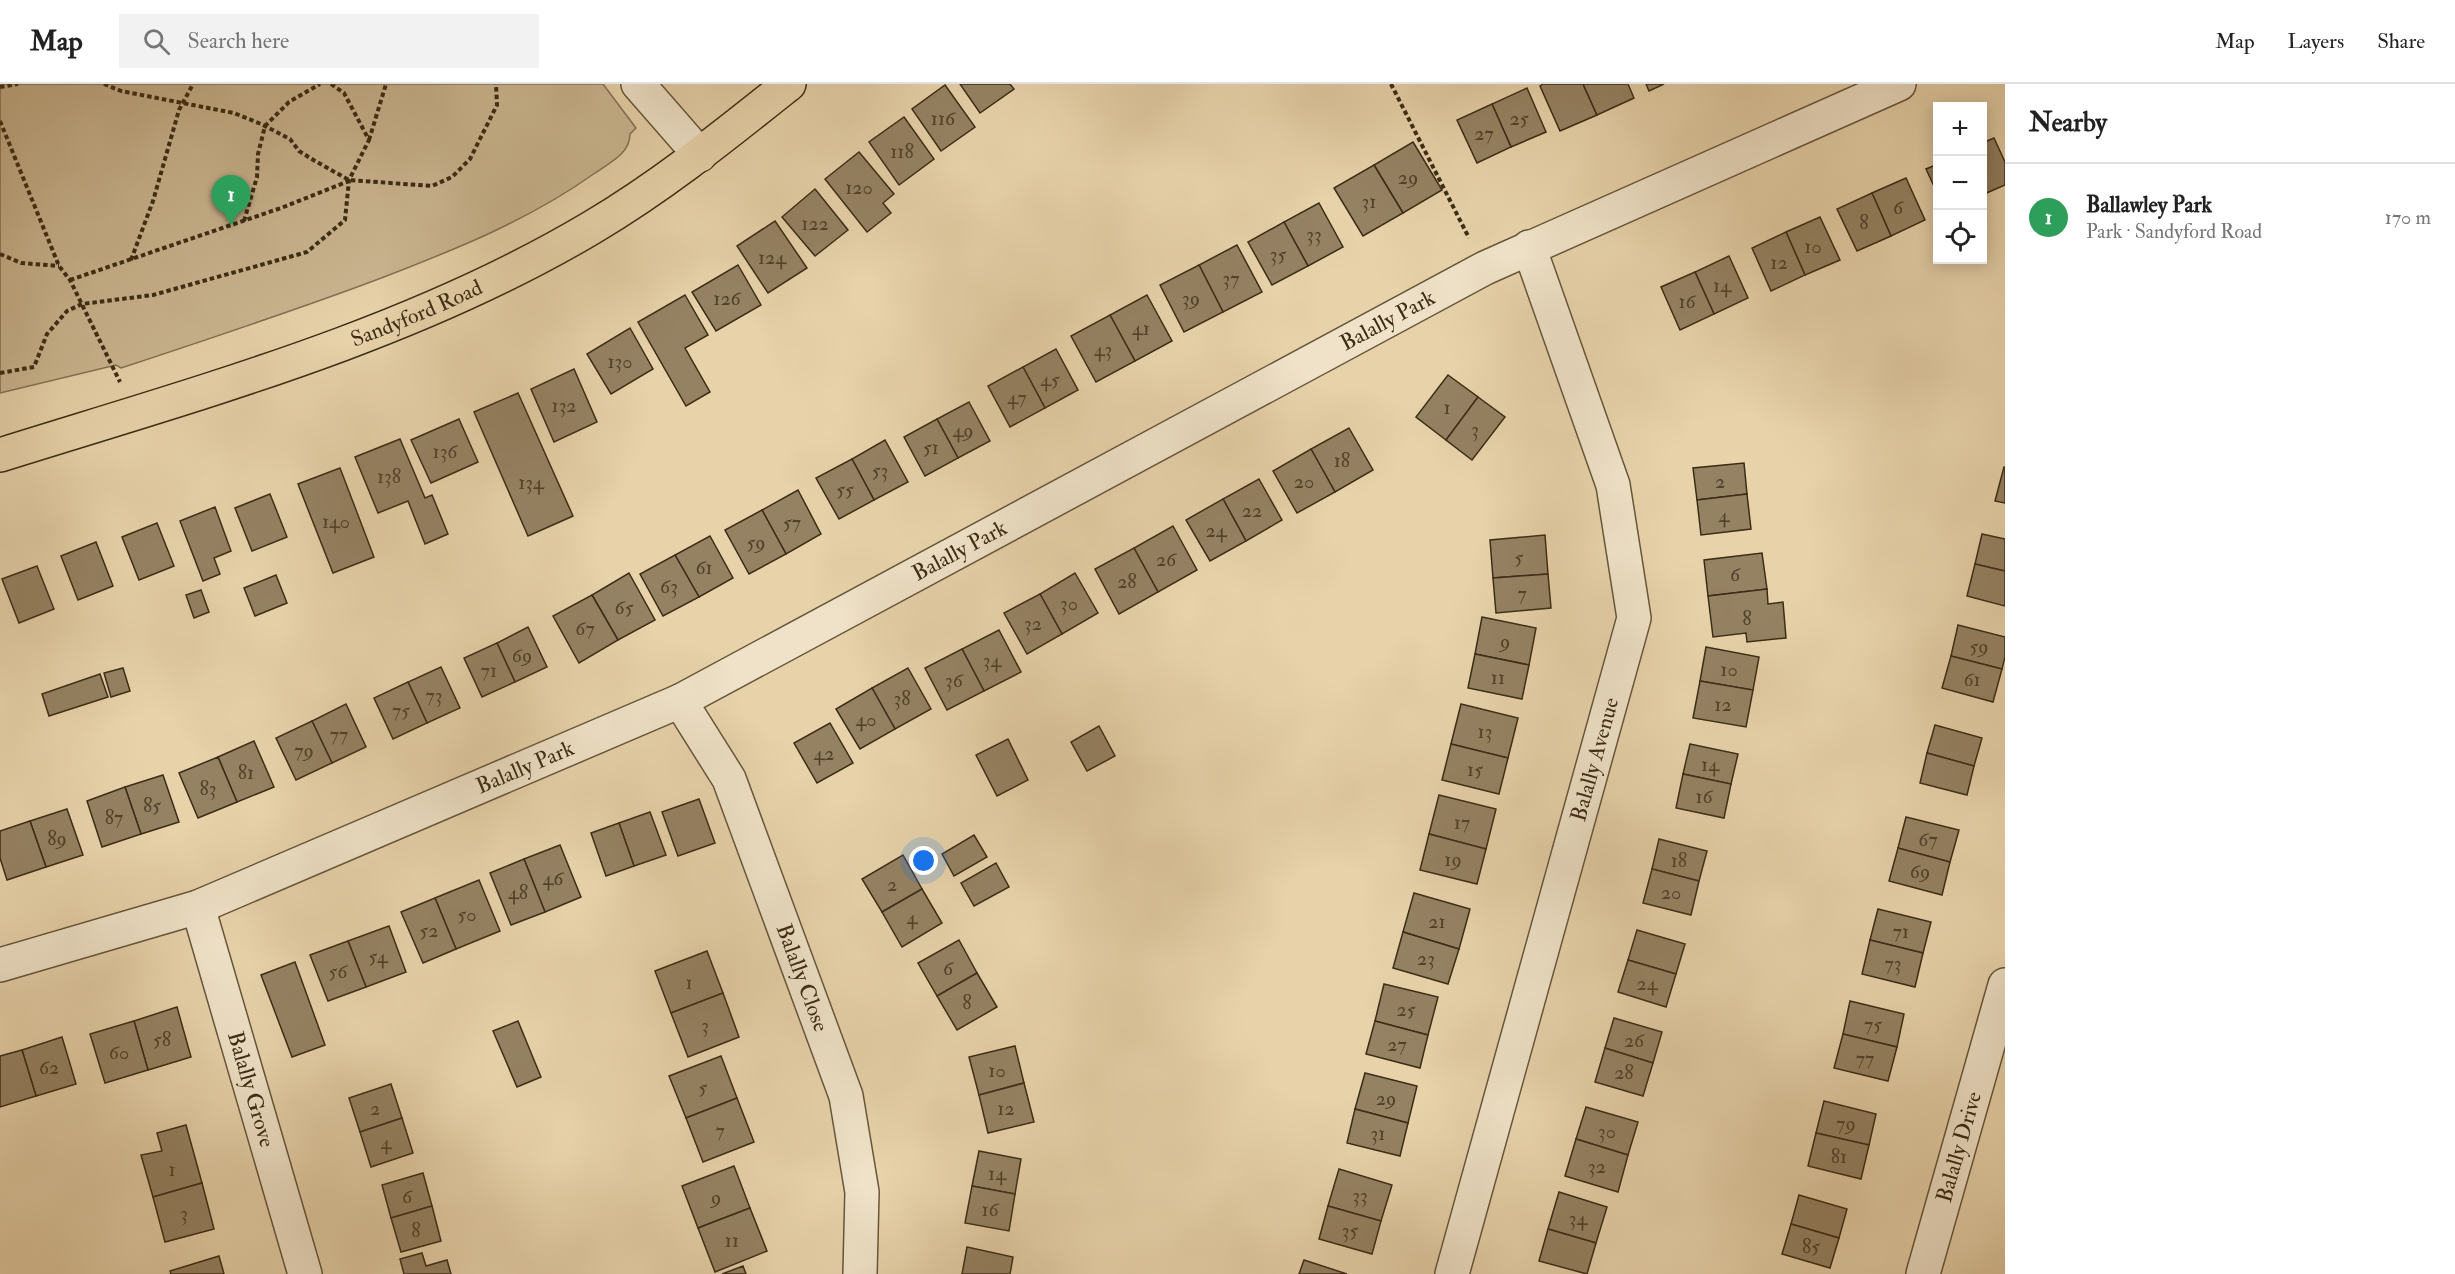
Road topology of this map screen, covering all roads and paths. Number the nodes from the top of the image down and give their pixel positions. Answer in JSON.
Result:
{"nodes":[{"id":1,"x":18,"y":84,"type":"edge"},
{"id":2,"x":104,"y":84,"type":"edge"},
{"id":3,"x":193,"y":84,"type":"edge"},
{"id":4,"x":320,"y":84,"type":"edge"},
{"id":5,"x":331,"y":84,"type":"edge"},
{"id":6,"x":386,"y":84,"type":"edge"},
{"id":7,"x":496,"y":84,"type":"edge"},
{"id":8,"x":638,"y":84,"type":"edge"},
{"id":9,"x":789,"y":84,"type":"edge"},
{"id":10,"x":1391,"y":84,"type":"edge"},
{"id":11,"x":1899,"y":84,"type":"edge"},
{"id":12,"x":0,"y":87,"type":"edge"},
{"id":13,"x":183,"y":102,"type":"junction"},
{"id":14,"x":0,"y":121,"type":"edge"},
{"id":15,"x":265,"y":126,"type":"junction"},
{"id":16,"x":369,"y":140,"type":"junction"},
{"id":17,"x":700,"y":155,"type":"junction"},
{"id":18,"x":350,"y":180,"type":"junction"},
{"id":19,"x":244,"y":221,"type":"junction"},
{"id":20,"x":1528,"y":247,"type":"junction"},
{"id":21,"x":0,"y":254,"type":"edge"},
{"id":22,"x":131,"y":261,"type":"junction"},
{"id":23,"x":59,"y":266,"type":"junction"},
{"id":24,"x":1485,"y":268,"type":"junction"},
{"id":25,"x":70,"y":280,"type":"junction"},
{"id":26,"x":82,"y":304,"type":"junction"},
{"id":27,"x":0,"y":373,"type":"edge"},
{"id":28,"x":135,"y":412,"type":"junction"},
{"id":29,"x":0,"y":455,"type":"edge"},
{"id":30,"x":680,"y":701,"type":"junction"},
{"id":31,"x":198,"y":907,"type":"junction"},
{"id":32,"x":0,"y":964,"type":"edge"},
{"id":33,"x":2005,"y":985,"type":"edge"},
{"id":34,"x":305,"y":1274,"type":"edge"},
{"id":35,"x":860,"y":1274,"type":"edge"},
{"id":36,"x":1452,"y":1274,"type":"edge"},
{"id":37,"x":1923,"y":1274,"type":"edge"}],
"edges":[{"from":1,"to":12,"type":"path"},
{"from":2,"to":13,"type":"path"},
{"from":3,"to":13,"type":"path"},
{"from":4,"to":15,"type":"path"},
{"from":5,"to":16,"type":"path"},
{"from":6,"to":16,"type":"path"},
{"from":7,"to":18,"type":"path"},
{"from":8,"to":17,"type":"street"},
{"from":9,"to":17,"type":"main road","name":"Sandyford Road"},
{"from":10,"to":24,"type":"path"},
{"from":11,"to":20,"type":"street","name":"Balally Park"},
{"from":13,"to":15,"type":"path"},
{"from":13,"to":22,"type":"path"},
{"from":14,"to":23,"type":"path"},
{"from":15,"to":18,"type":"path"},
{"from":15,"to":19,"type":"path"},
{"from":16,"to":18,"type":"path"},
{"from":17,"to":28,"type":"main road","name":"Sandyford Road"},
{"from":18,"to":19,"type":"path"},
{"from":18,"to":26,"type":"path"},
{"from":19,"to":22,"type":"path"},
{"from":20,"to":24,"type":"street","name":"Balally Park"},
{"from":20,"to":36,"type":"street","name":"Balally Avenue"},
{"from":21,"to":23,"type":"path"},
{"from":22,"to":25,"type":"path"},
{"from":23,"to":25,"type":"path"},
{"from":24,"to":30,"type":"street","name":"Balally Park"},
{"from":25,"to":26,"type":"path"},
{"from":26,"to":27,"type":"path"},
{"from":26,"to":28,"type":"path"},
{"from":28,"to":29,"type":"main road","name":"Sandyford Road"},
{"from":30,"to":31,"type":"street","name":"Balally Park"},
{"from":30,"to":35,"type":"street","name":"Balally Close"},
{"from":31,"to":32,"type":"street","name":"Balally Park"},
{"from":31,"to":34,"type":"street","name":"Balally Grove"},
{"from":33,"to":37,"type":"street","name":"Balally Drive"}]}
